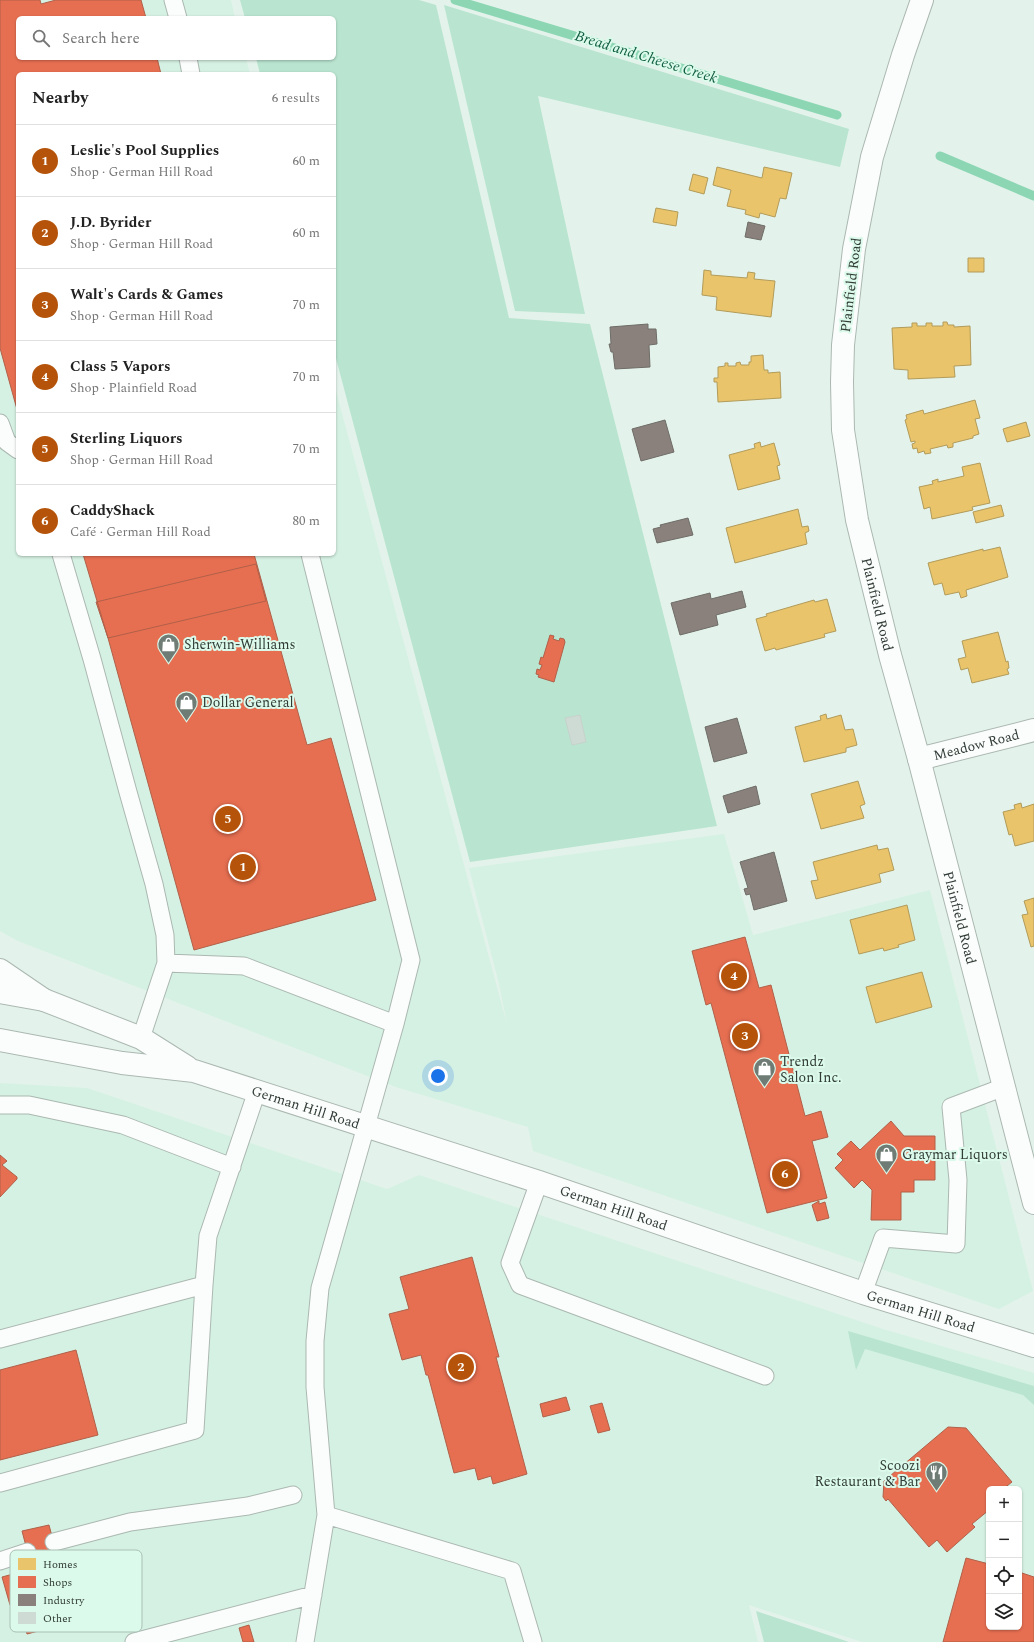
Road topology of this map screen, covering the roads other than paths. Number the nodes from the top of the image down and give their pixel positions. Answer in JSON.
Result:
{"nodes":[{"id":1,"x":173,"y":0,"type":"edge"},
{"id":2,"x":922,"y":0,"type":"edge"},
{"id":3,"x":177,"y":16,"type":"edge"},
{"id":4,"x":188,"y":60,"type":"edge"},
{"id":5,"x":191,"y":72,"type":"edge"},
{"id":6,"x":0,"y":423,"type":"edge"},
{"id":7,"x":16,"y":449,"type":"edge"},
{"id":8,"x":63,"y":556,"type":"edge"},
{"id":9,"x":310,"y":556,"type":"edge"},
{"id":10,"x":1034,"y":730,"type":"edge"},
{"id":11,"x":919,"y":759,"type":"junction"},
{"id":12,"x":166,"y":963,"type":"junction"},
{"id":13,"x":0,"y":970,"type":"edge"},
{"id":14,"x":0,"y":992,"type":"edge"},
{"id":15,"x":44,"y":1000,"type":"junction"},
{"id":16,"x":395,"y":1024,"type":"junction"},
{"id":17,"x":141,"y":1038,"type":"junction"},
{"id":18,"x":0,"y":1040,"type":"edge"},
{"id":19,"x":194,"y":1071,"type":"junction"},
{"id":20,"x":1004,"y":1087,"type":"junction"},
{"id":21,"x":257,"y":1091,"type":"junction"},
{"id":22,"x":0,"y":1105,"type":"edge"},
{"id":23,"x":366,"y":1127,"type":"junction"},
{"id":24,"x":232,"y":1166,"type":"junction"},
{"id":25,"x":539,"y":1182,"type":"junction"},
{"id":26,"x":1034,"y":1202,"type":"edge"},
{"id":27,"x":204,"y":1285,"type":"junction"},
{"id":28,"x":863,"y":1292,"type":"junction"},
{"id":29,"x":0,"y":1339,"type":"edge"},
{"id":30,"x":1034,"y":1346,"type":"edge"},
{"id":31,"x":765,"y":1376,"type":"dead end"},
{"id":32,"x":0,"y":1483,"type":"edge"},
{"id":33,"x":293,"y":1495,"type":"dead end"},
{"id":34,"x":326,"y":1515,"type":"junction"},
{"id":35,"x":54,"y":1542,"type":"dead end"},
{"id":36,"x":10,"y":1558,"type":"edge"},
{"id":37,"x":0,"y":1561,"type":"edge"},
{"id":38,"x":313,"y":1595,"type":"junction"},
{"id":39,"x":134,"y":1642,"type":"edge"},
{"id":40,"x":305,"y":1642,"type":"edge"},
{"id":41,"x":534,"y":1642,"type":"edge"}],
"edges":[{"from":1,"to":3,"type":"lane"},
{"from":2,"to":11,"type":"street","name":"Plainfield Road"},
{"from":4,"to":5,"type":"lane"},
{"from":6,"to":7,"type":"lane"},
{"from":8,"to":12,"type":"lane"},
{"from":9,"to":16,"type":"lane"},
{"from":10,"to":11,"type":"street","name":"Meadow Road"},
{"from":11,"to":20,"type":"street","name":"Plainfield Road"},
{"from":12,"to":16,"type":"lane"},
{"from":12,"to":17,"type":"lane"},
{"from":13,"to":15,"type":"street"},
{"from":14,"to":15,"type":"street","name":"German Hill Road"},
{"from":15,"to":17,"type":"street","name":"German Hill Road"},
{"from":16,"to":23,"type":"lane"},
{"from":17,"to":19,"type":"street","name":"German Hill Road"},
{"from":18,"to":19,"type":"street","name":"German Hill Road"},
{"from":19,"to":21,"type":"street","name":"German Hill Road"},
{"from":20,"to":26,"type":"street","name":"Plainfield Road"},
{"from":20,"to":28,"type":"lane"},
{"from":21,"to":23,"type":"street","name":"German Hill Road"},
{"from":21,"to":24,"type":"lane"},
{"from":22,"to":24,"type":"lane"},
{"from":23,"to":25,"type":"street","name":"German Hill Road"},
{"from":23,"to":34,"type":"lane"},
{"from":24,"to":27,"type":"lane"},
{"from":25,"to":28,"type":"street","name":"German Hill Road"},
{"from":25,"to":31,"type":"lane"},
{"from":27,"to":29,"type":"lane"},
{"from":27,"to":32,"type":"lane"},
{"from":28,"to":30,"type":"street","name":"German Hill Road"},
{"from":33,"to":35,"type":"lane"},
{"from":34,"to":38,"type":"lane"},
{"from":34,"to":41,"type":"lane"},
{"from":36,"to":37,"type":"lane"},
{"from":38,"to":39,"type":"lane"},
{"from":38,"to":40,"type":"lane"}]}
